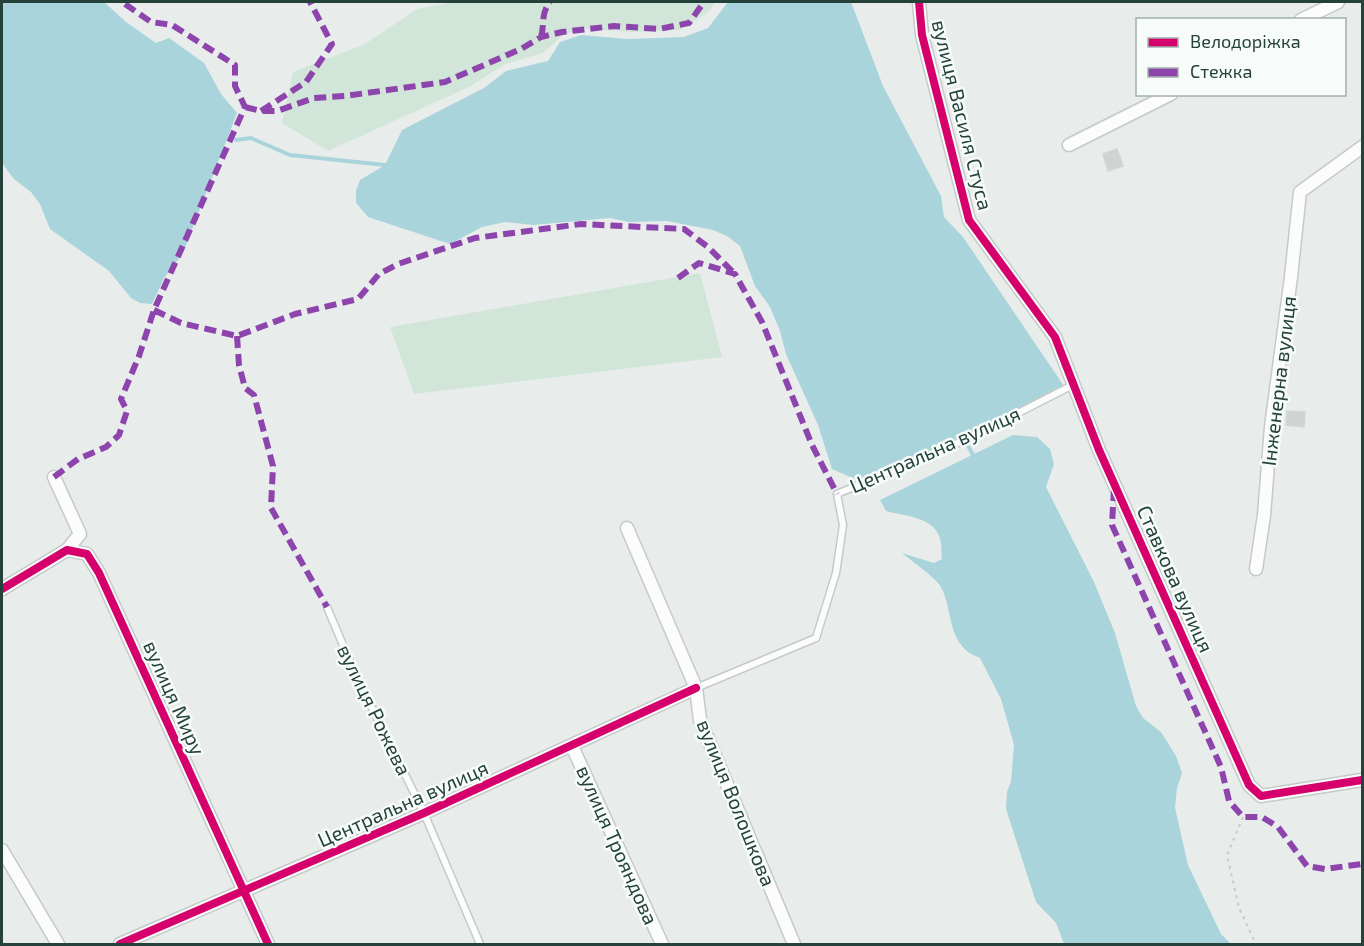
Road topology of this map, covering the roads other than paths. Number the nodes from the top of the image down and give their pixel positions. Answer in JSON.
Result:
{"nodes":[{"id":1,"x":1338,"y":2,"type":"edge"},
{"id":2,"x":921,"y":3,"type":"edge"},
{"id":3,"x":1306,"y":18,"type":"edge"},
{"id":4,"x":1167,"y":96,"type":"edge"},
{"id":5,"x":1069,"y":145,"type":"dead end"},
{"id":6,"x":1362,"y":147,"type":"edge"},
{"id":7,"x":1073,"y":385,"type":"junction"},
{"id":8,"x":54,"y":477,"type":"dead end"},
{"id":9,"x":627,"y":528,"type":"dead end"},
{"id":10,"x":67,"y":549,"type":"junction"},
{"id":11,"x":1256,"y":568,"type":"dead end"},
{"id":12,"x":2,"y":589,"type":"edge"},
{"id":13,"x":327,"y":607,"type":"dead end"},
{"id":14,"x":696,"y":688,"type":"junction"},
{"id":15,"x":572,"y":746,"type":"junction"},
{"id":16,"x":1362,"y":780,"type":"edge"},
{"id":17,"x":424,"y":813,"type":"junction"},
{"id":18,"x":2,"y":850,"type":"edge"},
{"id":19,"x":244,"y":892,"type":"junction"},
{"id":20,"x":58,"y":945,"type":"edge"},
{"id":21,"x":120,"y":945,"type":"edge"},
{"id":22,"x":268,"y":945,"type":"edge"},
{"id":23,"x":480,"y":945,"type":"edge"},
{"id":24,"x":662,"y":945,"type":"edge"},
{"id":25,"x":794,"y":945,"type":"edge"}],
"edges":[{"from":1,"to":3,"type":"street"},
{"from":2,"to":7,"type":"street","name":"вулиця Василя Стуса"},
{"from":4,"to":5,"type":"street"},
{"from":6,"to":11,"type":"street","name":"Інженерна вулиця"},
{"from":7,"to":14,"type":"lane","name":"Центральна вулиця"},
{"from":7,"to":16,"type":"street","name":"Ставкова вулиця"},
{"from":8,"to":10,"type":"street"},
{"from":9,"to":14,"type":"street","name":"вулиця Волошкова"},
{"from":10,"to":12,"type":"street"},
{"from":10,"to":19,"type":"street","name":"вулиця Миру"},
{"from":13,"to":17,"type":"lane","name":"вулиця Рожева"},
{"from":14,"to":15,"type":"street","name":"Центральна вулиця"},
{"from":14,"to":25,"type":"street","name":"вулиця Волошкова"},
{"from":15,"to":17,"type":"street","name":"Центральна вулиця"},
{"from":15,"to":24,"type":"street","name":"вулиця Трояндова"},
{"from":17,"to":19,"type":"street","name":"Центральна вулиця"},
{"from":17,"to":23,"type":"lane","name":"вулиця Рожева"},
{"from":18,"to":20,"type":"street"},
{"from":19,"to":21,"type":"street","name":"Центральна вулиця"},
{"from":19,"to":22,"type":"street","name":"вулиця Миру"}]}
